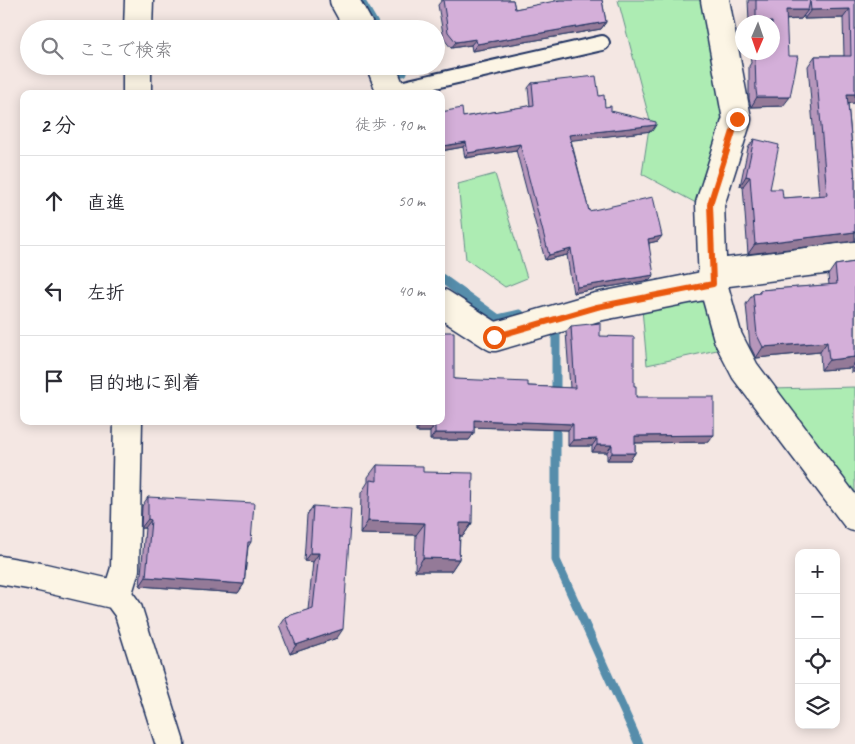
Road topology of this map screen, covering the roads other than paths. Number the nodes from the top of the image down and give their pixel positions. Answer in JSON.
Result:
{"nodes":[{"id":1,"x":139,"y":0,"type":"edge"},
{"id":2,"x":344,"y":0,"type":"edge"},
{"id":3,"x":715,"y":0,"type":"edge"},
{"id":4,"x":138,"y":20,"type":"edge"},
{"id":5,"x":355,"y":20,"type":"edge"},
{"id":6,"x":602,"y":43,"type":"dead end"},
{"id":7,"x":137,"y":75,"type":"edge"},
{"id":8,"x":385,"y":75,"type":"edge"},
{"id":9,"x":137,"y":90,"type":"edge"},
{"id":10,"x":391,"y":90,"type":"edge"},
{"id":11,"x":401,"y":90,"type":"edge"},
{"id":12,"x":855,"y":256,"type":"edge"},
{"id":13,"x":713,"y":279,"type":"junction"},
{"id":14,"x":445,"y":306,"type":"edge"},
{"id":15,"x":128,"y":425,"type":"edge"},
{"id":16,"x":855,"y":517,"type":"edge"},
{"id":17,"x":0,"y":570,"type":"edge"},
{"id":18,"x":117,"y":595,"type":"junction"},
{"id":19,"x":170,"y":744,"type":"edge"}],
"edges":[{"from":1,"to":4,"type":"street"},
{"from":2,"to":5,"type":"street"},
{"from":3,"to":13,"type":"street"},
{"from":6,"to":11,"type":"lane"},
{"from":7,"to":9,"type":"street"},
{"from":8,"to":10,"type":"street"},
{"from":12,"to":13,"type":"street"},
{"from":13,"to":14,"type":"street"},
{"from":13,"to":16,"type":"street"},
{"from":15,"to":18,"type":"street"},
{"from":17,"to":18,"type":"street"},
{"from":18,"to":19,"type":"street"}]}
